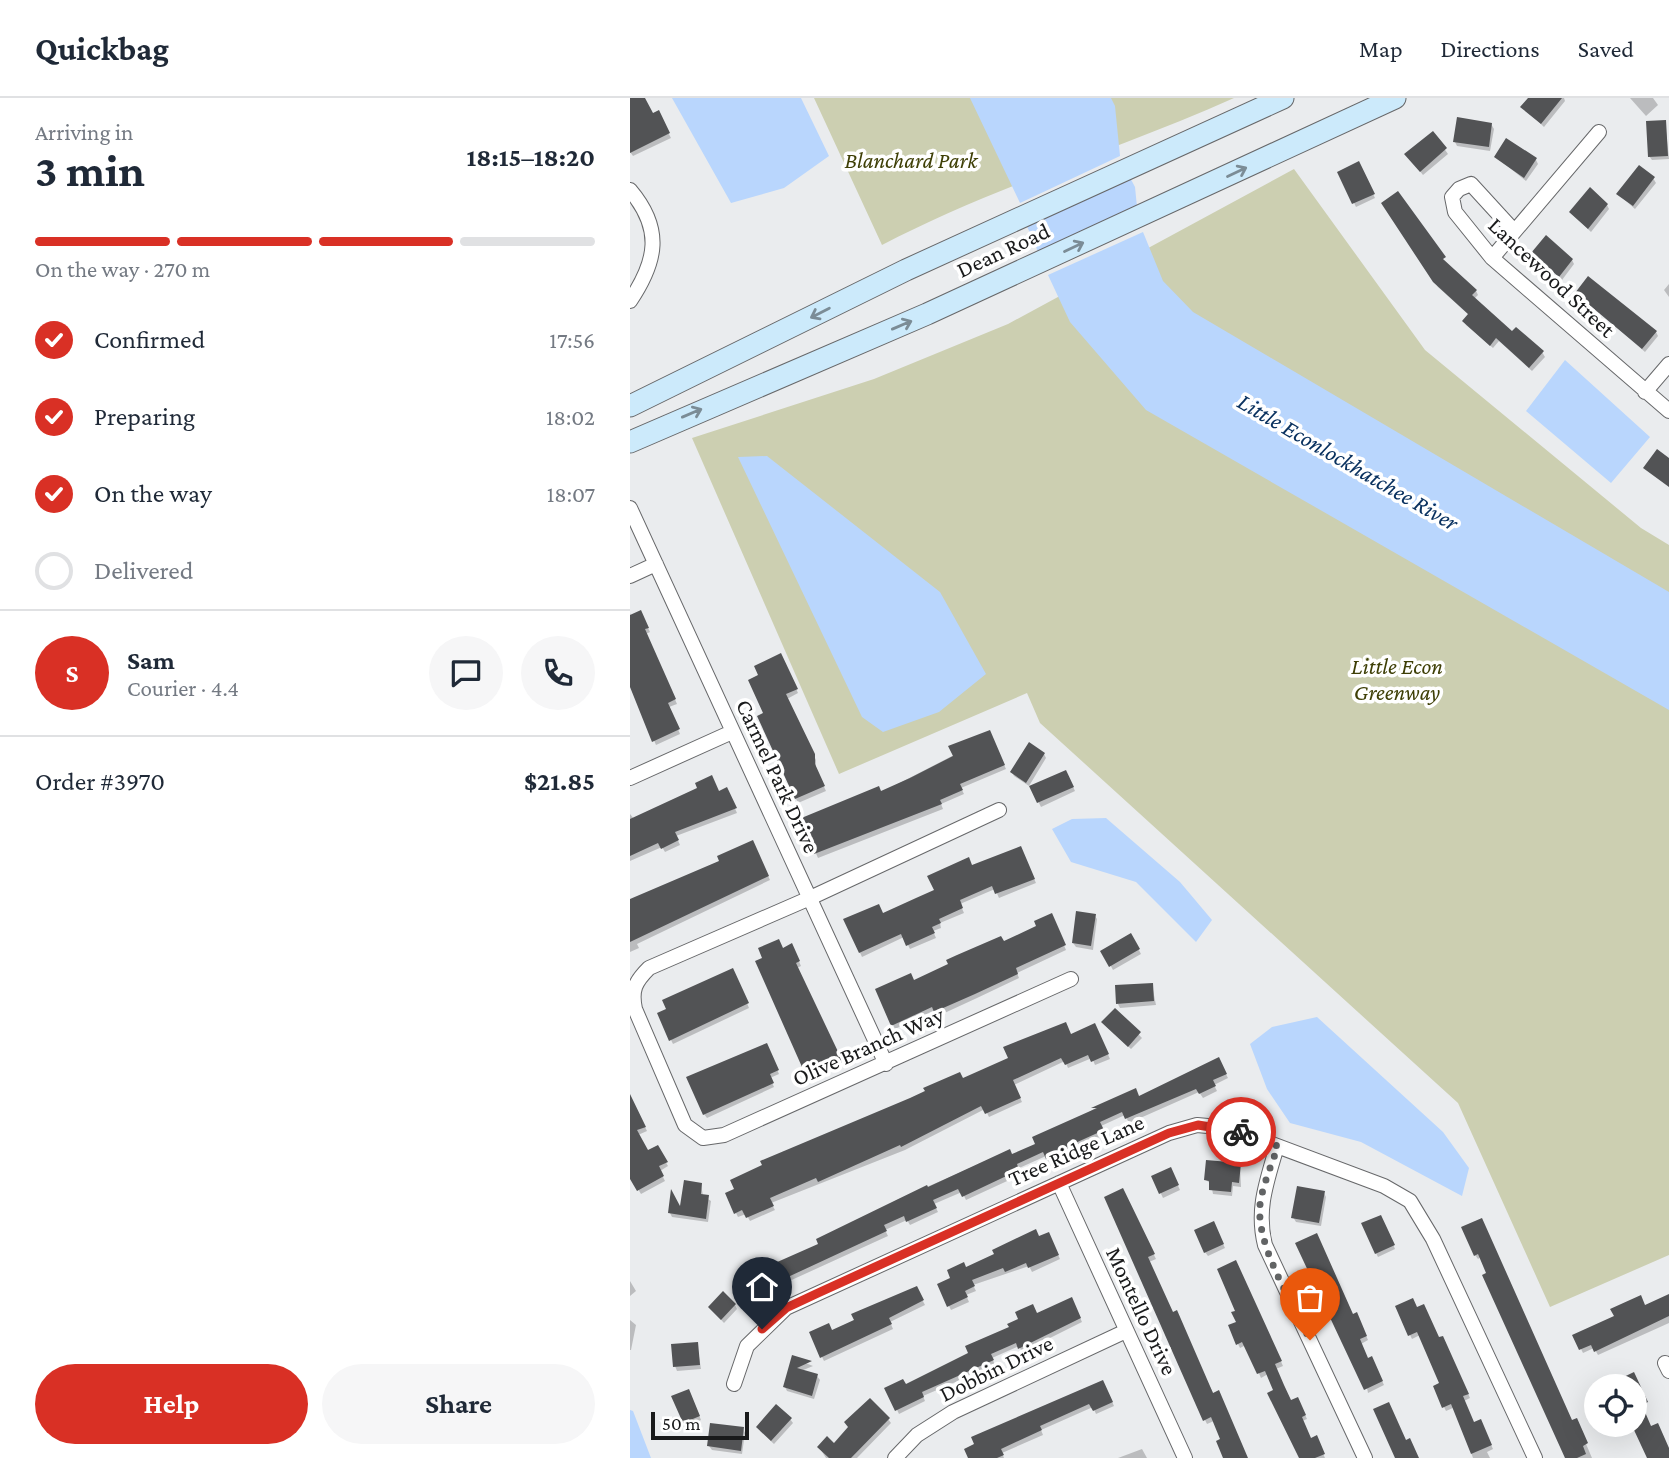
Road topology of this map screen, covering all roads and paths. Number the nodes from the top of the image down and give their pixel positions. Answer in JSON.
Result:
{"nodes":[{"id":1,"x":1283,"y":98,"type":"edge"},
{"id":2,"x":1395,"y":98,"type":"edge"},
{"id":3,"x":1599,"y":132,"type":"dead end"},
{"id":4,"x":630,"y":190,"type":"edge"},
{"id":5,"x":1514,"y":231,"type":"junction"},
{"id":6,"x":1492,"y":258,"type":"junction"},
{"id":7,"x":630,"y":301,"type":"edge"},
{"id":8,"x":1669,"y":364,"type":"edge"},
{"id":9,"x":1645,"y":392,"type":"junction"},
{"id":10,"x":630,"y":406,"type":"edge"},
{"id":11,"x":1669,"y":411,"type":"edge"},
{"id":12,"x":630,"y":442,"type":"edge"},
{"id":13,"x":630,"y":508,"type":"edge"},
{"id":14,"x":656,"y":564,"type":"junction"},
{"id":15,"x":630,"y":576,"type":"edge"},
{"id":16,"x":732,"y":732,"type":"junction"},
{"id":17,"x":630,"y":778,"type":"edge"},
{"id":18,"x":999,"y":810,"type":"dead end"},
{"id":19,"x":810,"y":898,"type":"junction"},
{"id":20,"x":1071,"y":979,"type":"dead end"},
{"id":21,"x":886,"y":1064,"type":"junction"},
{"id":22,"x":1278,"y":1146,"type":"junction"},
{"id":23,"x":1059,"y":1183,"type":"junction"},
{"id":24,"x":1126,"y":1331,"type":"junction"},
{"id":25,"x":734,"y":1384,"type":"dead end"},
{"id":26,"x":895,"y":1458,"type":"edge"},
{"id":27,"x":1185,"y":1458,"type":"edge"},
{"id":28,"x":1366,"y":1458,"type":"edge"},
{"id":29,"x":1535,"y":1458,"type":"edge"}],
"edges":[{"from":1,"to":10,"type":"main road","name":"Dean Road","one_way":true},
{"from":12,"to":2,"type":"main road","name":"Dean Road","one_way":true},
{"from":3,"to":5,"type":"street"},
{"from":4,"to":7,"type":"street"},
{"from":5,"to":6,"type":"street"},
{"from":5,"to":6,"type":"street","name":"Lancewood Street"},
{"from":6,"to":9,"type":"street","name":"Lancewood Street"},
{"from":8,"to":9,"type":"street"},
{"from":9,"to":11,"type":"street","name":"Lancewood Street"},
{"from":13,"to":14,"type":"street","name":"Carmel Park Drive"},
{"from":14,"to":15,"type":"street"},
{"from":14,"to":16,"type":"street","name":"Carmel Park Drive"},
{"from":16,"to":17,"type":"street"},
{"from":16,"to":19,"type":"street","name":"Carmel Park Drive"},
{"from":18,"to":19,"type":"street"},
{"from":19,"to":21,"type":"street","name":"Carmel Park Drive"},
{"from":19,"to":21,"type":"street","name":"Olive Branch Way"},
{"from":20,"to":21,"type":"street","name":"Olive Branch Way"},
{"from":22,"to":23,"type":"street","name":"Tree Ridge Lane"},
{"from":22,"to":28,"type":"street"},
{"from":22,"to":29,"type":"street","name":"Tree Ridge Lane"},
{"from":23,"to":24,"type":"street","name":"Montello Drive"},
{"from":23,"to":25,"type":"street","name":"Tree Ridge Lane"},
{"from":24,"to":26,"type":"street","name":"Dobbin Drive"},
{"from":24,"to":27,"type":"street","name":"Montello Drive"}]}
